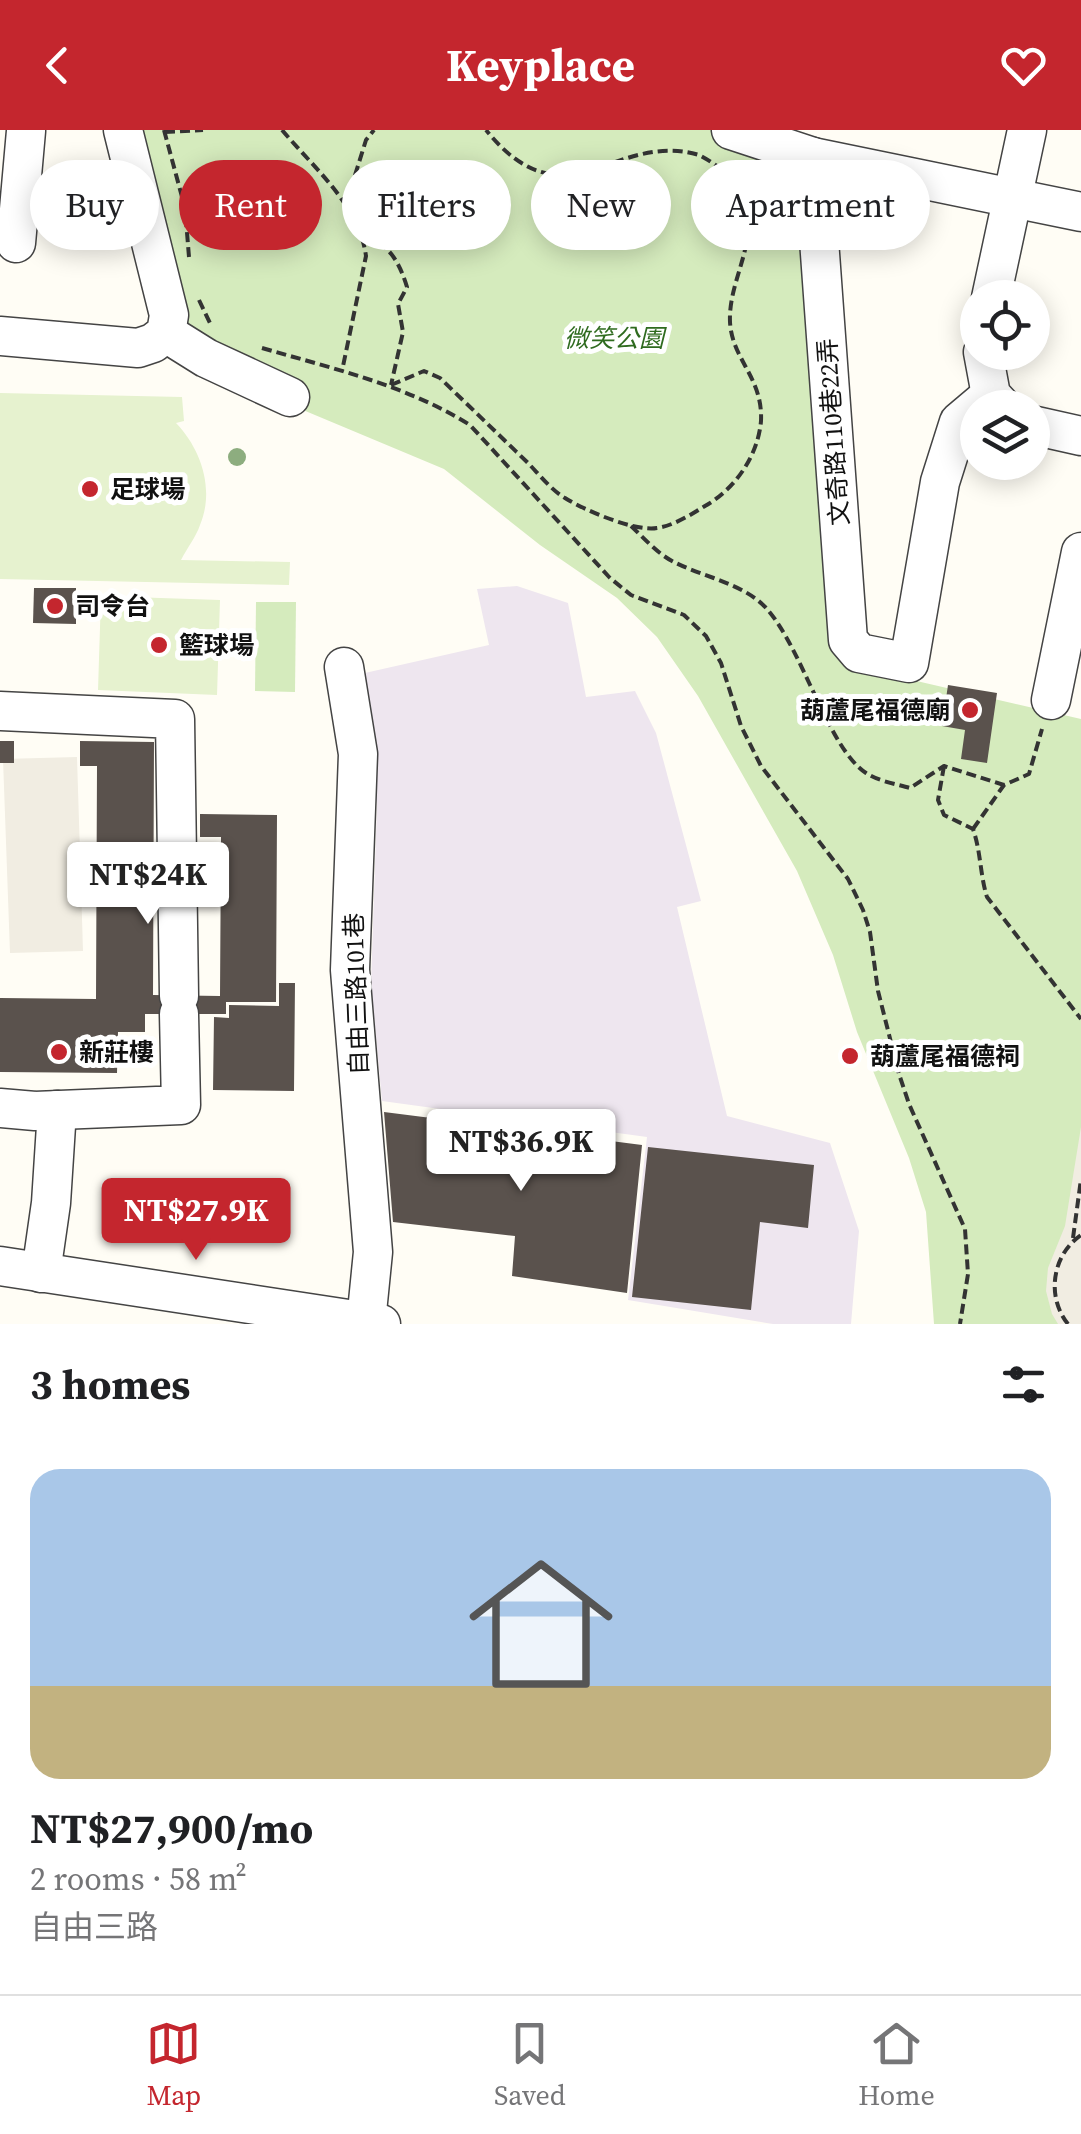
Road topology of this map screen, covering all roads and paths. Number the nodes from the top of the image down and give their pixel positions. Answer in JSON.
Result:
{"nodes":[{"id":1,"x":123,"y":130,"type":"edge"},
{"id":2,"x":203,"y":130,"type":"edge"},
{"id":3,"x":282,"y":130,"type":"edge"},
{"id":4,"x":374,"y":130,"type":"edge"},
{"id":5,"x":486,"y":130,"type":"edge"},
{"id":6,"x":731,"y":130,"type":"edge"},
{"id":7,"x":1027,"y":130,"type":"edge"},
{"id":8,"x":24,"y":131,"type":"edge"},
{"id":9,"x":165,"y":131,"type":"edge"},
{"id":10,"x":813,"y":157,"type":"junction"},
{"id":11,"x":360,"y":160,"type":"edge"},
{"id":12,"x":1012,"y":196,"type":"junction"},
{"id":13,"x":342,"y":201,"type":"edge"},
{"id":14,"x":1081,"y":212,"type":"edge"},
{"id":15,"x":16,"y":242,"type":"dead end"},
{"id":16,"x":365,"y":250,"type":"edge"},
{"id":17,"x":387,"y":250,"type":"edge"},
{"id":18,"x":191,"y":273,"type":"dead end"},
{"id":19,"x":994,"y":280,"type":"edge"},
{"id":20,"x":194,"y":289,"type":"dead end"},
{"id":21,"x":219,"y":331,"type":"dead end"},
{"id":22,"x":166,"y":333,"type":"junction"},
{"id":23,"x":0,"y":336,"type":"edge"},
{"id":24,"x":249,"y":344,"type":"dead end"},
{"id":25,"x":342,"y":371,"type":"junction"},
{"id":26,"x":391,"y":385,"type":"junction"},
{"id":27,"x":290,"y":397,"type":"dead end"},
{"id":28,"x":960,"y":421,"type":"edge"},
{"id":29,"x":1050,"y":428,"type":"edge"},
{"id":30,"x":1081,"y":436,"type":"edge"},
{"id":31,"x":630,"y":526,"type":"junction"},
{"id":32,"x":1081,"y":552,"type":"edge"},
{"id":33,"x":344,"y":667,"type":"dead end"},
{"id":34,"x":1050,"y":700,"type":"joint"},
{"id":35,"x":0,"y":711,"type":"edge"},
{"id":36,"x":944,"y":766,"type":"junction"},
{"id":37,"x":1004,"y":785,"type":"junction"},
{"id":38,"x":972,"y":829,"type":"junction"},
{"id":39,"x":1081,"y":1019,"type":"edge"},
{"id":40,"x":0,"y":1108,"type":"edge"},
{"id":41,"x":57,"y":1110,"type":"junction"},
{"id":42,"x":1081,"y":1179,"type":"edge"},
{"id":43,"x":1081,"y":1235,"type":"edge"},
{"id":44,"x":1072,"y":1241,"type":"junction"},
{"id":45,"x":0,"y":1266,"type":"edge"},
{"id":46,"x":41,"y":1273,"type":"junction"},
{"id":47,"x":207,"y":1312,"type":"edge"},
{"id":48,"x":374,"y":1323,"type":"edge"},
{"id":49,"x":960,"y":1324,"type":"edge"},
{"id":50,"x":1068,"y":1324,"type":"edge"}],
"edges":[{"from":1,"to":22,"type":"street"},
{"from":2,"to":9,"type":"path"},
{"from":3,"to":13,"type":"path"},
{"from":4,"to":11,"type":"path"},
{"from":5,"to":31,"type":"path"},
{"from":6,"to":10,"type":"street"},
{"from":7,"to":12,"type":"street"},
{"from":8,"to":15,"type":"street"},
{"from":9,"to":18,"type":"path"},
{"from":10,"to":12,"type":"street"},
{"from":10,"to":28,"type":"street","name":"文奇路110巷22弄"},
{"from":12,"to":14,"type":"street"},
{"from":12,"to":19,"type":"street"},
{"from":16,"to":25,"type":"path"},
{"from":17,"to":26,"type":"path"},
{"from":20,"to":21,"type":"path"},
{"from":22,"to":23,"type":"street"},
{"from":22,"to":27,"type":"street"},
{"from":24,"to":25,"type":"path"},
{"from":25,"to":26,"type":"path"},
{"from":26,"to":31,"type":"path"},
{"from":26,"to":49,"type":"path"},
{"from":29,"to":30,"type":"street"},
{"from":31,"to":36,"type":"path"},
{"from":32,"to":34,"type":"street"},
{"from":33,"to":48,"type":"street","name":"自由三路101巷"},
{"from":34,"to":37,"type":"path"},
{"from":35,"to":41,"type":"street"},
{"from":36,"to":37,"type":"path"},
{"from":36,"to":38,"type":"path"},
{"from":37,"to":38,"type":"path"},
{"from":38,"to":39,"type":"path"},
{"from":40,"to":41,"type":"street"},
{"from":41,"to":46,"type":"street"},
{"from":42,"to":44,"type":"path"},
{"from":43,"to":44,"type":"path"},
{"from":44,"to":50,"type":"path"},
{"from":45,"to":46,"type":"street"},
{"from":46,"to":47,"type":"street"},
{"from":47,"to":48,"type":"street"}]}
